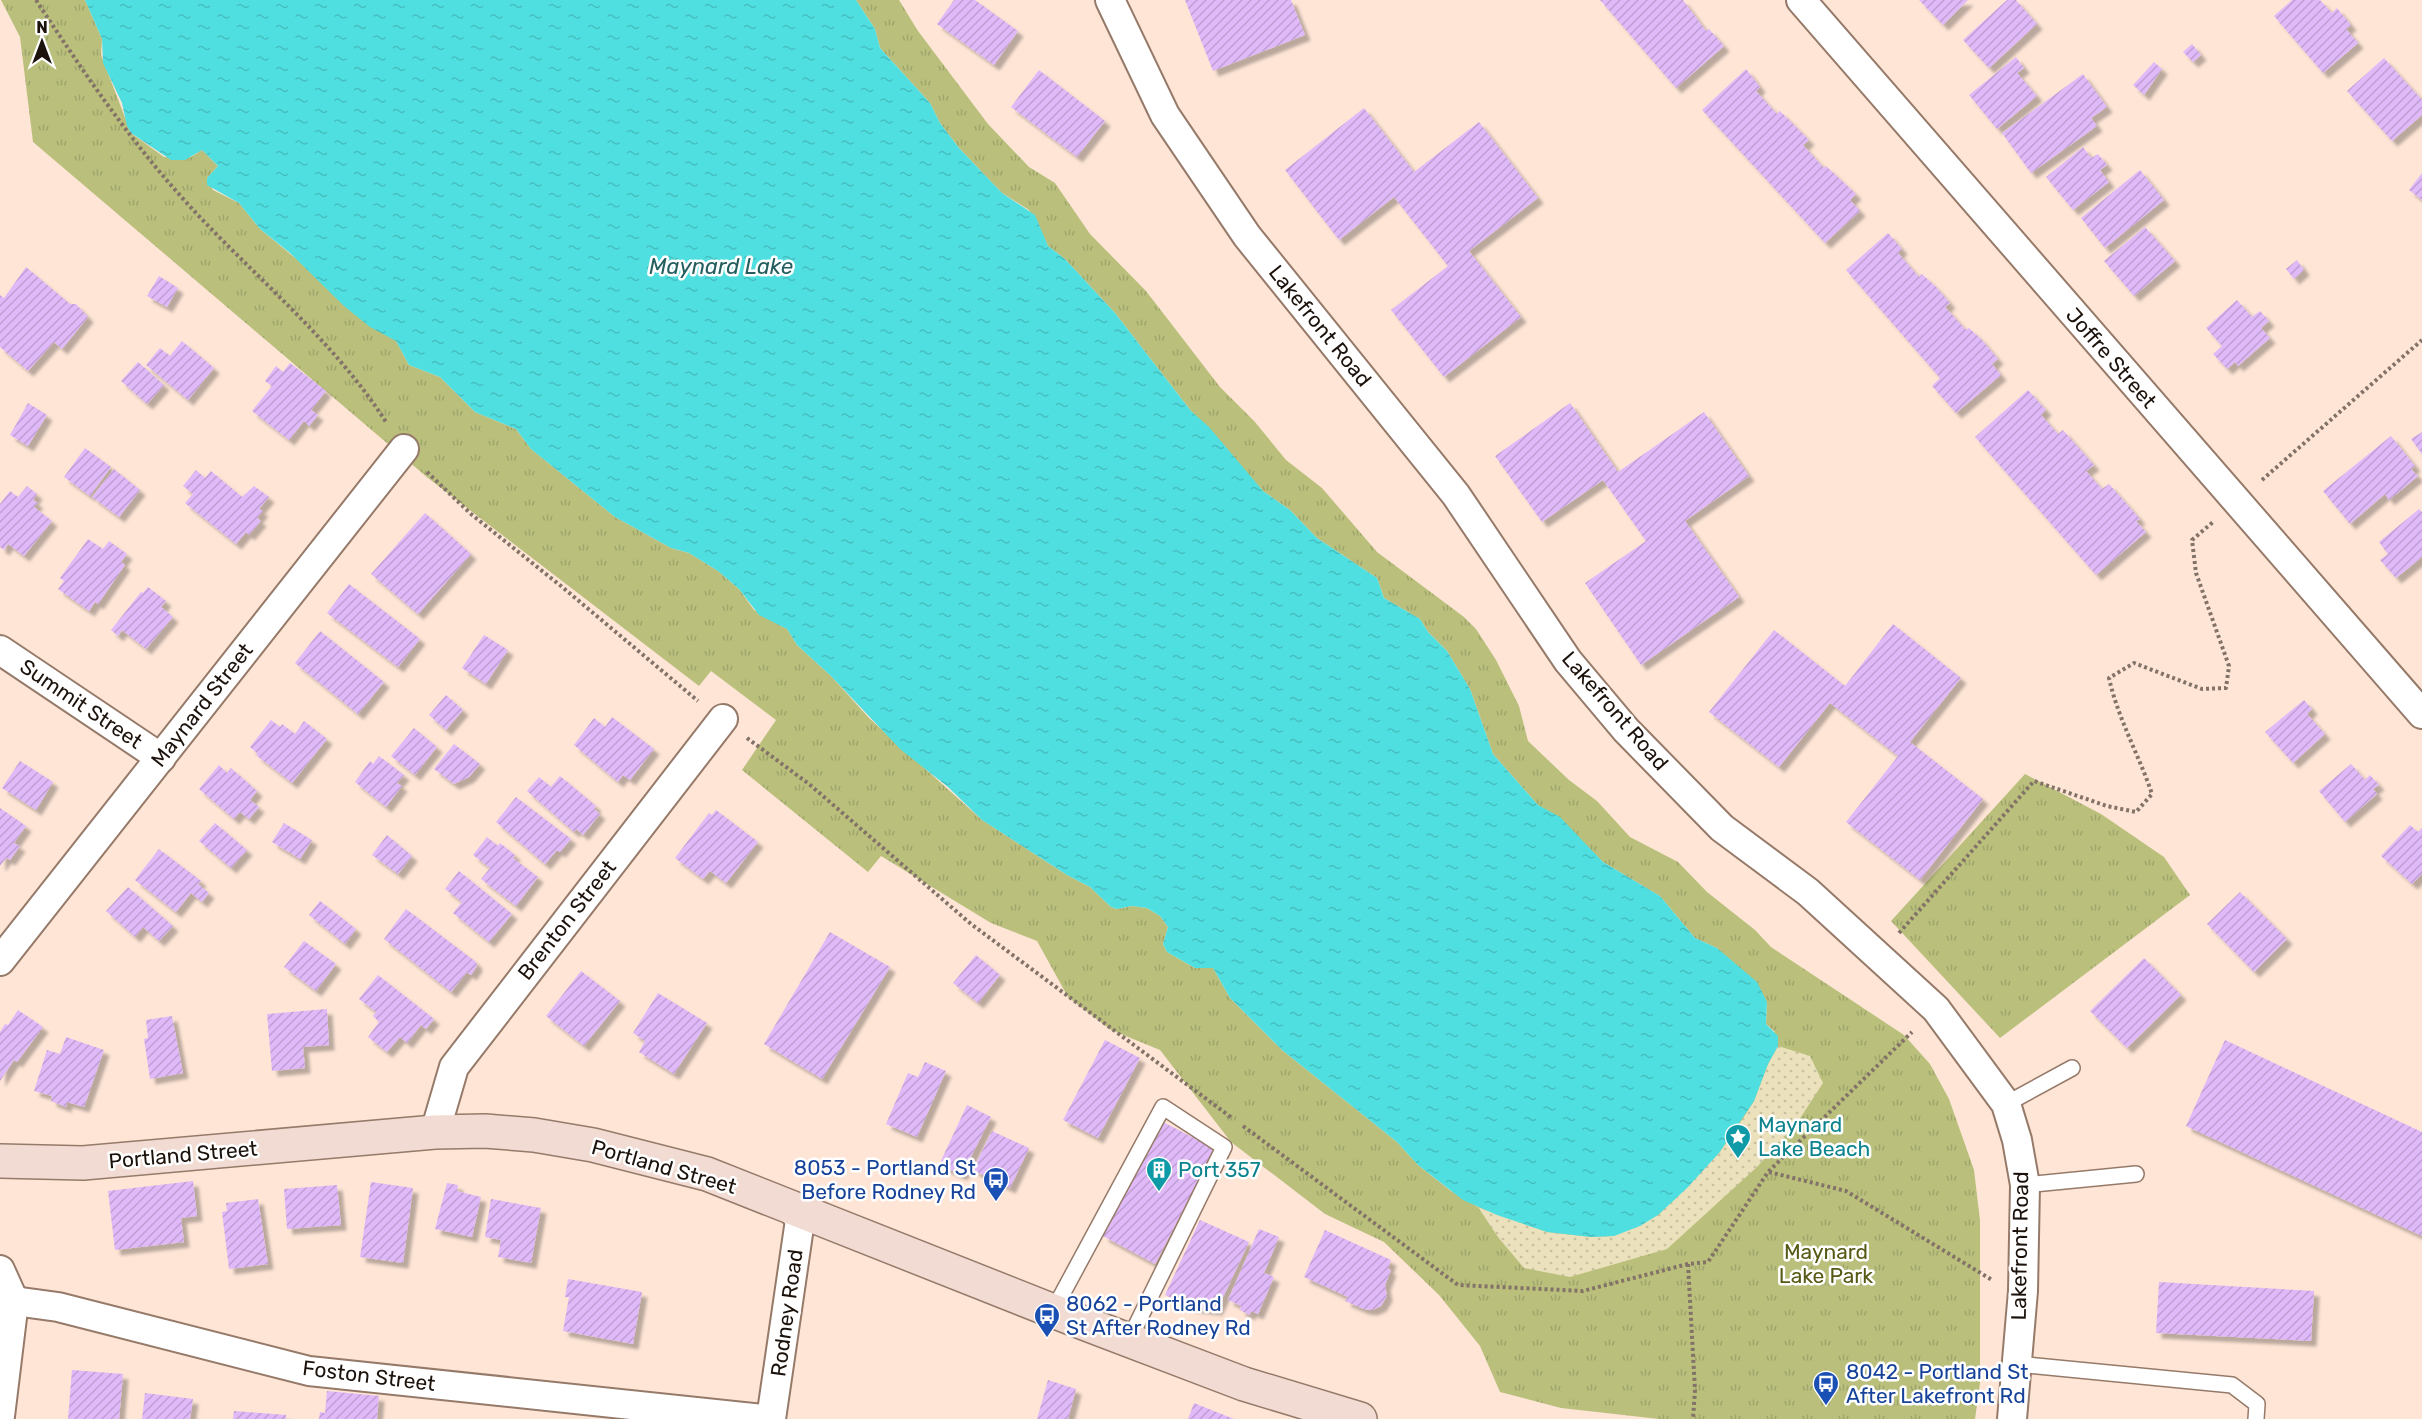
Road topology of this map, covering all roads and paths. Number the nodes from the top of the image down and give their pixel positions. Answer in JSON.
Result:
{"nodes":[{"id":1,"x":36,"y":0,"type":"edge"},
{"id":2,"x":1110,"y":0,"type":"edge"},
{"id":3,"x":1801,"y":0,"type":"edge"},
{"id":4,"x":2422,"y":340,"type":"edge"},
{"id":5,"x":404,"y":449,"type":"junction"},
{"id":6,"x":2236,"y":503,"type":"junction"},
{"id":7,"x":0,"y":650,"type":"edge"},
{"id":8,"x":2422,"y":714,"type":"edge"},
{"id":9,"x":723,"y":720,"type":"junction"},
{"id":10,"x":161,"y":758,"type":"junction"},
{"id":11,"x":1878,"y":956,"type":"junction"},
{"id":12,"x":0,"y":961,"type":"edge"},
{"id":13,"x":1936,"y":1009,"type":"junction"},
{"id":14,"x":2072,"y":1068,"type":"dead end"},
{"id":15,"x":2006,"y":1104,"type":"junction"},
{"id":16,"x":435,"y":1132,"type":"junction"},
{"id":17,"x":0,"y":1161,"type":"edge"},
{"id":18,"x":1768,"y":1172,"type":"junction"},
{"id":19,"x":2136,"y":1174,"type":"dead end"},
{"id":20,"x":2025,"y":1185,"type":"junction"},
{"id":21,"x":792,"y":1209,"type":"junction"},
{"id":22,"x":1688,"y":1264,"type":"junction"},
{"id":23,"x":0,"y":1270,"type":"edge"},
{"id":24,"x":2023,"y":1291,"type":"junction"},
{"id":25,"x":14,"y":1301,"type":"junction"},
{"id":26,"x":1053,"y":1311,"type":"junction"},
{"id":27,"x":1129,"y":1340,"type":"junction"},
{"id":28,"x":2017,"y":1364,"type":"junction"},
{"id":29,"x":0,"y":1416,"type":"edge"},
{"id":30,"x":764,"y":1419,"type":"edge"},
{"id":31,"x":771,"y":1419,"type":"edge"},
{"id":32,"x":1360,"y":1419,"type":"edge"},
{"id":33,"x":1694,"y":1419,"type":"edge"},
{"id":34,"x":2012,"y":1419,"type":"edge"},
{"id":35,"x":2256,"y":1419,"type":"edge"}],
"edges":[{"from":1,"to":5,"type":"path"},
{"from":2,"to":11,"type":"street","name":"Lakefront Road"},
{"from":3,"to":6,"type":"street","name":"Joffre Street"},
{"from":4,"to":6,"type":"path"},
{"from":5,"to":9,"type":"path"},
{"from":5,"to":10,"type":"street","name":"Maynard Street"},
{"from":6,"to":8,"type":"street","name":"Joffre Street"},
{"from":6,"to":11,"type":"path"},
{"from":7,"to":10,"type":"street","name":"Summit Street"},
{"from":9,"to":16,"type":"street","name":"Brenton Street"},
{"from":9,"to":22,"type":"path"},
{"from":10,"to":12,"type":"street","name":"Maynard Street"},
{"from":11,"to":13,"type":"street","name":"Lakefront Road"},
{"from":13,"to":15,"type":"street","name":"Lakefront Road"},
{"from":13,"to":18,"type":"path"},
{"from":14,"to":15,"type":"lane"},
{"from":15,"to":20,"type":"street","name":"Lakefront Road"},
{"from":16,"to":17,"type":"main road","name":"Portland Street"},
{"from":16,"to":21,"type":"main road","name":"Portland Street"},
{"from":18,"to":22,"type":"path"},
{"from":18,"to":24,"type":"path"},
{"from":19,"to":20,"type":"lane"},
{"from":20,"to":24,"type":"street","name":"Lakefront Road"},
{"from":21,"to":26,"type":"main road","name":"Portland Street"},
{"from":21,"to":31,"type":"street","name":"Rodney Road"},
{"from":22,"to":33,"type":"path"},
{"from":23,"to":25,"type":"street"},
{"from":24,"to":28,"type":"street","name":"Lakefront Road"},
{"from":25,"to":29,"type":"street"},
{"from":25,"to":30,"type":"street","name":"Foston Street"},
{"from":26,"to":27,"type":"main road","name":"Portland Street"},
{"from":26,"to":27,"type":"lane"},
{"from":27,"to":32,"type":"main road","name":"Portland Street"},
{"from":28,"to":34,"type":"street","name":"Lakefront Road"},
{"from":28,"to":35,"type":"lane"}]}
